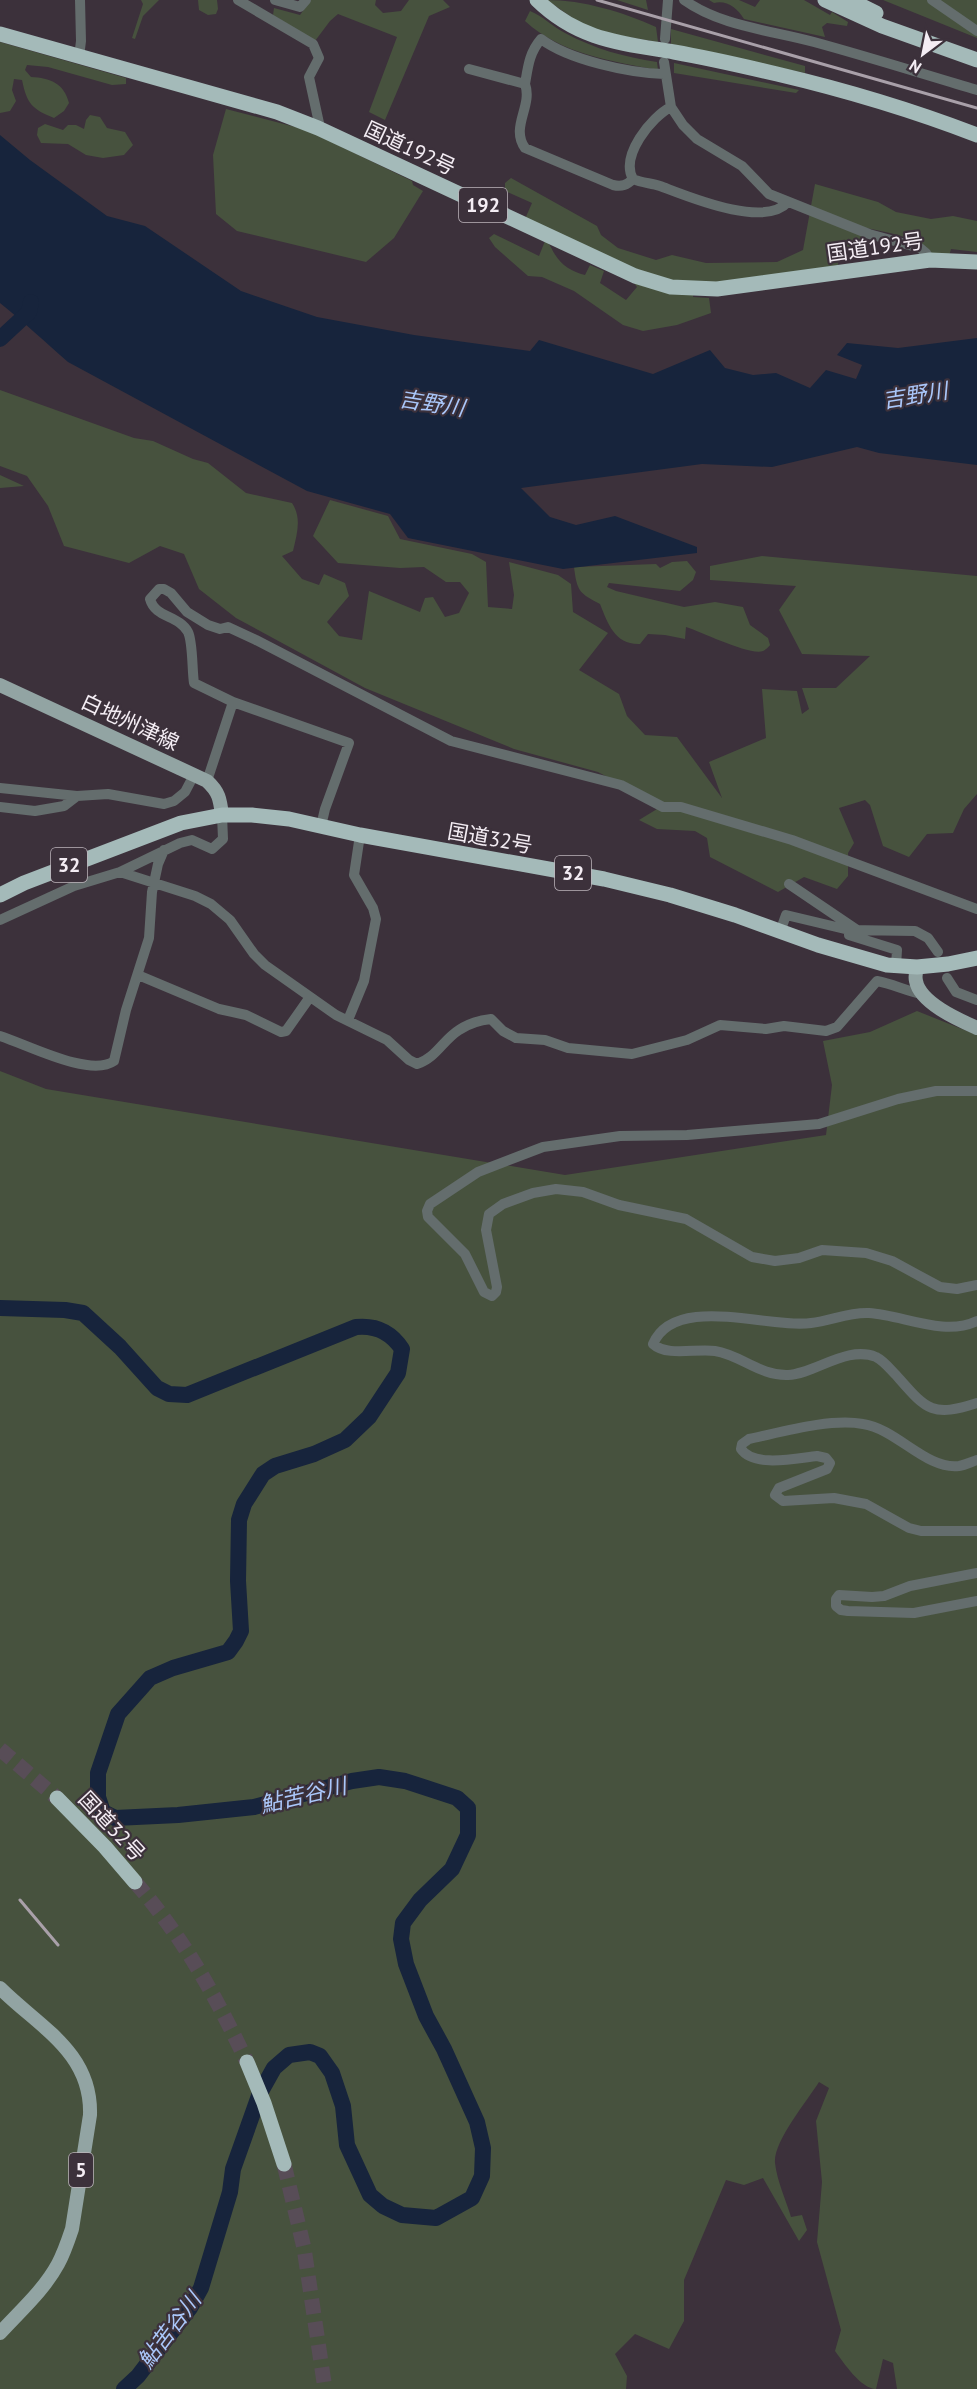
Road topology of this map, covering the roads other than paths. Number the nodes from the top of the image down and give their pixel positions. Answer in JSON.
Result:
{"nodes":[{"id":1,"x":80,"y":0,"type":"edge"},
{"id":2,"x":238,"y":0,"type":"edge"},
{"id":3,"x":275,"y":0,"type":"edge"},
{"id":4,"x":306,"y":0,"type":"edge"},
{"id":5,"x":537,"y":0,"type":"edge"},
{"id":6,"x":668,"y":0,"type":"edge"},
{"id":7,"x":684,"y":0,"type":"edge"},
{"id":8,"x":825,"y":0,"type":"edge"},
{"id":9,"x":850,"y":0,"type":"edge"},
{"id":10,"x":932,"y":0,"type":"edge"},
{"id":11,"x":977,"y":31,"type":"edge"},
{"id":12,"x":0,"y":34,"type":"edge"},
{"id":13,"x":665,"y":39,"type":"dead end"},
{"id":14,"x":79,"y":57,"type":"junction"},
{"id":15,"x":974,"y":59,"type":"edge"},
{"id":16,"x":664,"y":62,"type":"dead end"},
{"id":17,"x":469,"y":69,"type":"dead end"},
{"id":18,"x":664,"y":74,"type":"junction"},
{"id":19,"x":525,"y":84,"type":"junction"},
{"id":20,"x":977,"y":90,"type":"edge"},
{"id":21,"x":671,"y":107,"type":"junction"},
{"id":22,"x":318,"y":128,"type":"junction"},
{"id":23,"x":977,"y":135,"type":"edge"},
{"id":24,"x":633,"y":178,"type":"junction"},
{"id":25,"x":788,"y":202,"type":"junction"},
{"id":26,"x":930,"y":260,"type":"junction"},
{"id":27,"x":977,"y":262,"type":"edge"},
{"id":28,"x":0,"y":684,"type":"edge"},
{"id":29,"x":233,"y":702,"type":"junction"},
{"id":30,"x":194,"y":775,"type":"junction"},
{"id":31,"x":207,"y":782,"type":"junction"},
{"id":32,"x":0,"y":788,"type":"edge"},
{"id":33,"x":78,"y":795,"type":"junction"},
{"id":34,"x":0,"y":807,"type":"edge"},
{"id":35,"x":222,"y":815,"type":"junction"},
{"id":36,"x":321,"y":826,"type":"junction"},
{"id":37,"x":360,"y":836,"type":"junction"},
{"id":38,"x":164,"y":850,"type":"junction"},
{"id":39,"x":120,"y":872,"type":"junction"},
{"id":40,"x":154,"y":882,"type":"junction"},
{"id":41,"x":789,"y":884,"type":"dead end"},
{"id":42,"x":0,"y":895,"type":"edge"},
{"id":43,"x":977,"y":909,"type":"edge"},
{"id":44,"x":0,"y":920,"type":"edge"},
{"id":45,"x":853,"y":930,"type":"junction"},
{"id":46,"x":780,"y":932,"type":"junction"},
{"id":47,"x":938,"y":952,"type":"dead end"},
{"id":48,"x":977,"y":958,"type":"edge"},
{"id":49,"x":896,"y":966,"type":"junction"},
{"id":50,"x":917,"y":967,"type":"junction"},
{"id":51,"x":948,"y":971,"type":"junction"},
{"id":52,"x":138,"y":975,"type":"junction"},
{"id":53,"x":921,"y":994,"type":"junction"},
{"id":54,"x":310,"y":997,"type":"junction"},
{"id":55,"x":977,"y":1000,"type":"edge"},
{"id":56,"x":348,"y":1020,"type":"junction"},
{"id":57,"x":977,"y":1028,"type":"edge"},
{"id":58,"x":0,"y":1036,"type":"edge"},
{"id":59,"x":977,"y":1091,"type":"edge"},
{"id":60,"x":977,"y":1285,"type":"edge"},
{"id":61,"x":977,"y":1322,"type":"edge"},
{"id":62,"x":977,"y":1403,"type":"edge"},
{"id":63,"x":977,"y":1460,"type":"edge"},
{"id":64,"x":977,"y":1531,"type":"edge"},
{"id":65,"x":977,"y":1573,"type":"edge"},
{"id":66,"x":977,"y":1601,"type":"edge"},
{"id":67,"x":61,"y":1802,"type":"tunnel mouth"},
{"id":68,"x":135,"y":1882,"type":"tunnel mouth"},
{"id":69,"x":3,"y":1991,"type":"edge"},
{"id":70,"x":249,"y":2066,"type":"tunnel mouth"},
{"id":71,"x":284,"y":2164,"type":"tunnel mouth"},
{"id":72,"x":0,"y":2333,"type":"edge"}],
"edges":[{"from":1,"to":14,"type":"street"},
{"from":2,"to":22,"type":"street"},
{"from":3,"to":4,"type":"street"},
{"from":5,"to":23,"type":"highway"},
{"from":6,"to":13,"type":"street"},
{"from":7,"to":20,"type":"street"},
{"from":8,"to":15,"type":"highway"},
{"from":9,"to":15,"type":"highway"},
{"from":10,"to":11,"type":"street"},
{"from":12,"to":14,"type":"highway","name":"国道192号","number":"192"},
{"from":14,"to":22,"type":"highway","name":"国道192号","number":"192"},
{"from":16,"to":18,"type":"street"},
{"from":17,"to":19,"type":"street"},
{"from":18,"to":19,"type":"street"},
{"from":18,"to":21,"type":"street"},
{"from":19,"to":24,"type":"street"},
{"from":21,"to":24,"type":"street"},
{"from":21,"to":25,"type":"street"},
{"from":22,"to":26,"type":"highway","name":"国道192号","number":"192"},
{"from":24,"to":25,"type":"street"},
{"from":25,"to":26,"type":"street"},
{"from":26,"to":27,"type":"highway","name":"国道192号","number":"192"},
{"from":28,"to":30,"type":"main road","name":"白地州津線"},
{"from":29,"to":31,"type":"street"},
{"from":29,"to":36,"type":"street"},
{"from":29,"to":43,"type":"street"},
{"from":30,"to":31,"type":"main road","name":"白地州津線"},
{"from":30,"to":33,"type":"street"},
{"from":31,"to":35,"type":"main road"},
{"from":32,"to":33,"type":"street"},
{"from":33,"to":34,"type":"street"},
{"from":35,"to":36,"type":"highway","name":"国道32号","number":"32"},
{"from":35,"to":38,"type":"street"},
{"from":35,"to":42,"type":"highway","name":"国道32号","number":"32"},
{"from":36,"to":37,"type":"highway","name":"国道32号","number":"32"},
{"from":37,"to":46,"type":"highway","name":"国道32号","number":"32"},
{"from":37,"to":56,"type":"street"},
{"from":38,"to":39,"type":"street"},
{"from":38,"to":40,"type":"street"},
{"from":39,"to":40,"type":"street"},
{"from":39,"to":44,"type":"street"},
{"from":40,"to":52,"type":"street"},
{"from":40,"to":54,"type":"street"},
{"from":41,"to":45,"type":"street"},
{"from":45,"to":46,"type":"street"},
{"from":45,"to":47,"type":"street"},
{"from":45,"to":49,"type":"street"},
{"from":46,"to":49,"type":"highway","name":"国道32号","number":"32"},
{"from":48,"to":51,"type":"highway","name":"国道32号","number":"32"},
{"from":49,"to":50,"type":"highway","name":"国道32号","number":"32"},
{"from":50,"to":51,"type":"highway","name":"国道32号","number":"32"},
{"from":50,"to":53,"type":"main road"},
{"from":51,"to":55,"type":"street"},
{"from":52,"to":54,"type":"street"},
{"from":52,"to":58,"type":"street"},
{"from":53,"to":56,"type":"street"},
{"from":53,"to":57,"type":"main road"},
{"from":54,"to":56,"type":"street"},
{"from":59,"to":60,"type":"street"},
{"from":61,"to":62,"type":"street"},
{"from":63,"to":64,"type":"street"},
{"from":65,"to":66,"type":"street"},
{"from":67,"to":68,"type":"highway","name":"国道32号"},
{"from":69,"to":72,"type":"main road","number":"5"},
{"from":70,"to":71,"type":"highway"}]}
